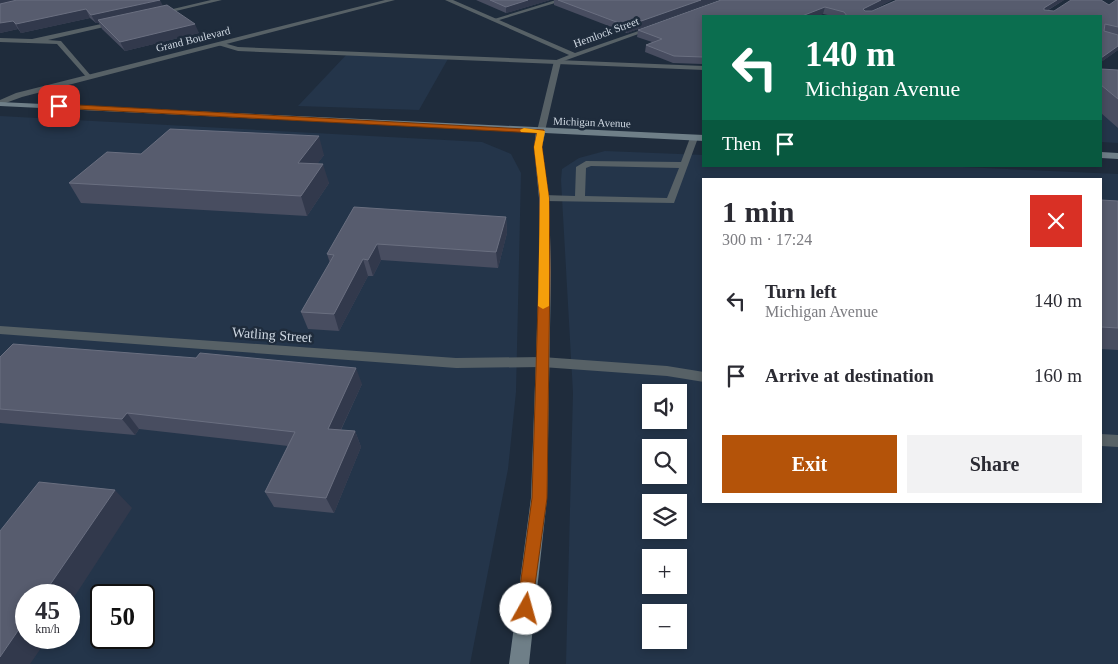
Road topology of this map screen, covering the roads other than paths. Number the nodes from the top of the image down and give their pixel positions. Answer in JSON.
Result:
{"nodes":[{"id":1,"x":219,"y":0,"type":"edge"},
{"id":2,"x":392,"y":0,"type":"edge"},
{"id":3,"x":448,"y":0,"type":"edge"},
{"id":4,"x":562,"y":0,"type":"edge"},
{"id":5,"x":154,"y":14,"type":"edge"},
{"id":6,"x":494,"y":20,"type":"junction"},
{"id":7,"x":126,"y":21,"type":"edge"},
{"id":8,"x":657,"y":26,"type":"edge"},
{"id":9,"x":0,"y":40,"type":"edge"},
{"id":10,"x":32,"y":41,"type":"junction"},
{"id":11,"x":220,"y":44,"type":"junction"},
{"id":12,"x":575,"y":55,"type":"junction"},
{"id":13,"x":558,"y":61,"type":"junction"},
{"id":14,"x":702,"y":68,"type":"edge"},
{"id":15,"x":88,"y":78,"type":"junction"},
{"id":16,"x":0,"y":103,"type":"edge"},
{"id":17,"x":541,"y":131,"type":"junction"},
{"id":18,"x":699,"y":138,"type":"edge"},
{"id":19,"x":1102,"y":155,"type":"edge"},
{"id":20,"x":1118,"y":156,"type":"edge"},
{"id":21,"x":684,"y":165,"type":"junction"},
{"id":22,"x":544,"y":198,"type":"junction"},
{"id":23,"x":580,"y":198,"type":"junction"},
{"id":24,"x":0,"y":330,"type":"edge"},
{"id":25,"x":542,"y":362,"type":"junction"},
{"id":26,"x":702,"y":378,"type":"edge"},
{"id":27,"x":1102,"y":440,"type":"edge"},
{"id":28,"x":1118,"y":441,"type":"edge"},
{"id":29,"x":519,"y":664,"type":"edge"}],
"edges":[{"from":1,"to":5,"type":"street"},
{"from":2,"to":11,"type":"street","name":"Grand Boulevard"},
{"from":3,"to":6,"type":"street"},
{"from":4,"to":6,"type":"street"},
{"from":6,"to":12,"type":"street"},
{"from":7,"to":10,"type":"street"},
{"from":8,"to":12,"type":"street","name":"Hemlock Street"},
{"from":9,"to":10,"type":"street"},
{"from":10,"to":15,"type":"street"},
{"from":11,"to":13,"type":"street"},
{"from":11,"to":15,"type":"street","name":"Grand Boulevard"},
{"from":12,"to":13,"type":"street","name":"Hemlock Street"},
{"from":13,"to":14,"type":"street"},
{"from":13,"to":17,"type":"street"},
{"from":15,"to":16,"type":"street","name":"Grand Boulevard"},
{"from":16,"to":17,"type":"main road","name":"Michigan Avenue"},
{"from":17,"to":18,"type":"main road","name":"Michigan Avenue"},
{"from":17,"to":22,"type":"main road"},
{"from":18,"to":21,"type":"street"},
{"from":19,"to":20,"type":"main road"},
{"from":21,"to":23,"type":"street"},
{"from":21,"to":23,"type":"street"},
{"from":22,"to":23,"type":"street"},
{"from":22,"to":25,"type":"main road"},
{"from":24,"to":25,"type":"street","name":"Watling Street"},
{"from":25,"to":26,"type":"street","name":"Watling Street"},
{"from":25,"to":29,"type":"main road"},
{"from":27,"to":28,"type":"street"}]}
